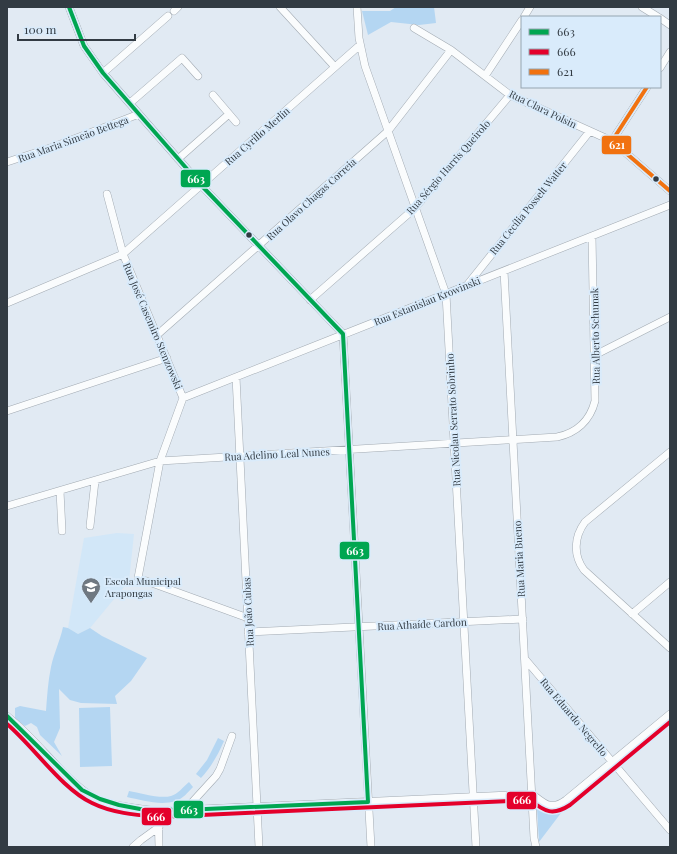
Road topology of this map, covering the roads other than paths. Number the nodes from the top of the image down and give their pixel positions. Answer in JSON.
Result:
{"nodes":[{"id":1,"x":69,"y":7,"type":"edge"},
{"id":2,"x":280,"y":7,"type":"edge"},
{"id":3,"x":357,"y":7,"type":"edge"},
{"id":4,"x":530,"y":7,"type":"edge"},
{"id":5,"x":642,"y":7,"type":"edge"},
{"id":6,"x":168,"y":16,"type":"dead end"},
{"id":7,"x":524,"y":16,"type":"edge"},
{"id":8,"x":656,"y":16,"type":"edge"},
{"id":9,"x":661,"y":19,"type":"edge"},
{"id":10,"x":521,"y":21,"type":"edge"},
{"id":11,"x":670,"y":25,"type":"edge"},
{"id":12,"x":414,"y":28,"type":"dead end"},
{"id":13,"x":360,"y":45,"type":"junction"},
{"id":14,"x":450,"y":50,"type":"junction"},
{"id":15,"x":670,"y":52,"type":"edge"},
{"id":16,"x":661,"y":66,"type":"edge"},
{"id":17,"x":335,"y":67,"type":"junction"},
{"id":18,"x":103,"y":73,"type":"junction"},
{"id":19,"x":198,"y":76,"type":"dead end"},
{"id":20,"x":485,"y":76,"type":"junction"},
{"id":21,"x":646,"y":88,"type":"edge"},
{"id":22,"x":510,"y":94,"type":"junction"},
{"id":23,"x":213,"y":95,"type":"dead end"},
{"id":24,"x":130,"y":104,"type":"junction"},
{"id":25,"x":139,"y":114,"type":"junction"},
{"id":26,"x":229,"y":114,"type":"junction"},
{"id":27,"x":236,"y":122,"type":"dead end"},
{"id":28,"x":388,"y":131,"type":"junction"},
{"id":29,"x":590,"y":131,"type":"junction"},
{"id":30,"x":612,"y":141,"type":"junction"},
{"id":31,"x":178,"y":159,"type":"junction"},
{"id":32,"x":7,"y":162,"type":"edge"},
{"id":33,"x":201,"y":185,"type":"junction"},
{"id":34,"x":670,"y":191,"type":"edge"},
{"id":35,"x":107,"y":194,"type":"dead end"},
{"id":36,"x":670,"y":205,"type":"edge"},
{"id":37,"x":415,"y":208,"type":"junction"},
{"id":38,"x":592,"y":236,"type":"junction"},
{"id":39,"x":258,"y":245,"type":"junction"},
{"id":40,"x":123,"y":254,"type":"junction"},
{"id":41,"x":504,"y":271,"type":"junction"},
{"id":42,"x":466,"y":286,"type":"junction"},
{"id":43,"x":446,"y":294,"type":"junction"},
{"id":44,"x":310,"y":300,"type":"junction"},
{"id":45,"x":7,"y":303,"type":"edge"},
{"id":46,"x":670,"y":317,"type":"edge"},
{"id":47,"x":343,"y":334,"type":"junction"},
{"id":48,"x":157,"y":335,"type":"junction"},
{"id":49,"x":595,"y":355,"type":"junction"},
{"id":50,"x":167,"y":358,"type":"junction"},
{"id":51,"x":236,"y":377,"type":"junction"},
{"id":52,"x":184,"y":398,"type":"junction"},
{"id":53,"x":7,"y":411,"type":"edge"},
{"id":54,"x":576,"y":430,"type":"joint"},
{"id":55,"x":513,"y":440,"type":"junction"},
{"id":56,"x":454,"y":444,"type":"junction"},
{"id":57,"x":350,"y":450,"type":"junction"},
{"id":58,"x":670,"y":452,"type":"edge"},
{"id":59,"x":240,"y":457,"type":"junction"},
{"id":60,"x":160,"y":462,"type":"junction"},
{"id":61,"x":95,"y":481,"type":"junction"},
{"id":62,"x":60,"y":491,"type":"junction"},
{"id":63,"x":7,"y":506,"type":"edge"},
{"id":64,"x":90,"y":526,"type":"dead end"},
{"id":65,"x":62,"y":531,"type":"dead end"},
{"id":66,"x":670,"y":582,"type":"edge"},
{"id":67,"x":632,"y":614,"type":"junction"},
{"id":68,"x":248,"y":618,"type":"junction"},
{"id":69,"x":523,"y":619,"type":"junction"},
{"id":70,"x":464,"y":622,"type":"junction"},
{"id":71,"x":359,"y":627,"type":"junction"},
{"id":72,"x":248,"y":632,"type":"junction"},
{"id":73,"x":670,"y":648,"type":"edge"},
{"id":74,"x":525,"y":659,"type":"junction"},
{"id":75,"x":670,"y":714,"type":"edge"},
{"id":76,"x":7,"y":716,"type":"edge"},
{"id":77,"x":232,"y":736,"type":"dead end"},
{"id":78,"x":612,"y":762,"type":"junction"},
{"id":79,"x":532,"y":794,"type":"junction"},
{"id":80,"x":473,"y":797,"type":"junction"},
{"id":81,"x":368,"y":802,"type":"junction"},
{"id":82,"x":257,"y":807,"type":"junction"},
{"id":83,"x":185,"y":810,"type":"junction"},
{"id":84,"x":158,"y":811,"type":"junction"},
{"id":85,"x":159,"y":827,"type":"junction"},
{"id":86,"x":670,"y":830,"type":"edge"},
{"id":87,"x":133,"y":847,"type":"edge"},
{"id":88,"x":160,"y":847,"type":"edge"},
{"id":89,"x":259,"y":847,"type":"edge"},
{"id":90,"x":370,"y":847,"type":"edge"},
{"id":91,"x":476,"y":847,"type":"edge"},
{"id":92,"x":536,"y":847,"type":"edge"}],
"edges":[{"from":1,"to":18,"type":"street"},
{"from":2,"to":17,"type":"street"},
{"from":3,"to":13,"type":"street","name":"Rua Nicolau Serrato Sobrinho"},
{"from":4,"to":7,"type":"street"},
{"from":5,"to":8,"type":"street"},
{"from":6,"to":18,"type":"street"},
{"from":9,"to":11,"type":"street"},
{"from":10,"to":20,"type":"street"},
{"from":12,"to":14,"type":"street","name":"Rua Clara Polsin"},
{"from":13,"to":17,"type":"street","name":"Rua Cyrillo Merlin"},
{"from":13,"to":28,"type":"street","name":"Rua Nicolau Serrato Sobrinho"},
{"from":14,"to":20,"type":"street","name":"Rua Clara Polsin"},
{"from":14,"to":28,"type":"street","name":"Rua Olavo Chagas Correia"},
{"from":15,"to":16,"type":"street"},
{"from":17,"to":33,"type":"street","name":"Rua Cyrillo Merlin"},
{"from":18,"to":24,"type":"street"},
{"from":19,"to":24,"type":"street"},
{"from":20,"to":22,"type":"street","name":"Rua Clara Polsin"},
{"from":21,"to":30,"type":"street"},
{"from":22,"to":29,"type":"street","name":"Rua Clara Polsin"},
{"from":22,"to":37,"type":"street","name":"Rua Sérgio Harris Queirolo"},
{"from":23,"to":26,"type":"street"},
{"from":24,"to":25,"type":"street"},
{"from":25,"to":31,"type":"street"},
{"from":25,"to":32,"type":"street","name":"Rua Maria Simeão Bettega"},
{"from":26,"to":27,"type":"street"},
{"from":26,"to":31,"type":"street"},
{"from":28,"to":37,"type":"street","name":"Rua Nicolau Serrato Sobrinho"},
{"from":28,"to":39,"type":"street","name":"Rua Olavo Chagas Correia"},
{"from":29,"to":30,"type":"street","name":"Rua Clara Polsin"},
{"from":29,"to":42,"type":"street","name":"Rua Cecília Posselt Watter"},
{"from":30,"to":34,"type":"street","name":"Rua Clara Polsin"},
{"from":31,"to":33,"type":"street"},
{"from":33,"to":39,"type":"street"},
{"from":33,"to":40,"type":"street","name":"Rua Cyrillo Merlin"},
{"from":35,"to":40,"type":"street","name":"Rua José Casemiro Stenzowski"},
{"from":36,"to":38,"type":"street","name":"Rua Estanislau Krowinski"},
{"from":37,"to":43,"type":"street","name":"Rua Nicolau Serrato Sobrinho"},
{"from":37,"to":44,"type":"street","name":"Rua Sérgio Harris Queirolo"},
{"from":38,"to":41,"type":"street","name":"Rua Estanislau Krowinski"},
{"from":38,"to":49,"type":"street","name":"Rua Alberto Schumak"},
{"from":39,"to":44,"type":"street"},
{"from":39,"to":48,"type":"street","name":"Rua Olavo Chagas Correia"},
{"from":40,"to":45,"type":"street","name":"Rua Cyrillo Merlin"},
{"from":40,"to":48,"type":"street","name":"Rua José Casemiro Stenzowski"},
{"from":41,"to":42,"type":"street","name":"Rua Estanislau Krowinski"},
{"from":41,"to":55,"type":"street","name":"Rua Maria Bueno"},
{"from":42,"to":43,"type":"street","name":"Rua Estanislau Krowinski"},
{"from":43,"to":47,"type":"street","name":"Rua Estanislau Krowinski"},
{"from":43,"to":56,"type":"street","name":"Rua Nicolau Serrato Sobrinho"},
{"from":44,"to":47,"type":"street"},
{"from":46,"to":49,"type":"street"},
{"from":47,"to":51,"type":"street","name":"Rua Estanislau Krowinski"},
{"from":47,"to":57,"type":"street"},
{"from":48,"to":50,"type":"street","name":"Rua José Casemiro Stenzowski"},
{"from":49,"to":54,"type":"street","name":"Rua Alberto Schumak"},
{"from":50,"to":52,"type":"street","name":"Rua José Casemiro Stenzowski"},
{"from":50,"to":53,"type":"street"},
{"from":51,"to":52,"type":"street","name":"Rua Estanislau Krowinski"},
{"from":51,"to":59,"type":"street","name":"Rua João Cubas"},
{"from":52,"to":60,"type":"street","name":"Rua José Casemiro Stenzowski"},
{"from":54,"to":55,"type":"street","name":"Rua Adelino Leal Nunes"},
{"from":55,"to":56,"type":"street","name":"Rua Adelino Leal Nunes"},
{"from":55,"to":69,"type":"street","name":"Rua Maria Bueno"},
{"from":56,"to":57,"type":"street","name":"Rua Adelino Leal Nunes"},
{"from":56,"to":70,"type":"street","name":"Rua Nicolau Serrato Sobrinho"},
{"from":57,"to":59,"type":"street","name":"Rua Adelino Leal Nunes"},
{"from":57,"to":71,"type":"street"},
{"from":58,"to":67,"type":"street"},
{"from":59,"to":60,"type":"street","name":"Rua Adelino Leal Nunes"},
{"from":59,"to":68,"type":"street","name":"Rua João Cubas"},
{"from":60,"to":61,"type":"street","name":"Rua Adelino Leal Nunes"},
{"from":60,"to":68,"type":"street","name":"Rua José Casemiro Stenzowski"},
{"from":61,"to":62,"type":"street","name":"Rua Adelino Leal Nunes"},
{"from":61,"to":64,"type":"street"},
{"from":62,"to":63,"type":"street","name":"Rua Adelino Leal Nunes"},
{"from":62,"to":65,"type":"street"},
{"from":66,"to":67,"type":"street"},
{"from":67,"to":73,"type":"street"},
{"from":68,"to":72,"type":"street","name":"Rua João Cubas"},
{"from":69,"to":70,"type":"street","name":"Rua Athaíde Cardon"},
{"from":69,"to":74,"type":"street","name":"Rua Maria Bueno"},
{"from":70,"to":71,"type":"street","name":"Rua Athaíde Cardon"},
{"from":70,"to":80,"type":"street","name":"Rua Nicolau Serrato Sobrinho"},
{"from":71,"to":72,"type":"street","name":"Rua Athaíde Cardon"},
{"from":71,"to":81,"type":"street"},
{"from":72,"to":82,"type":"street","name":"Rua João Cubas"},
{"from":74,"to":78,"type":"street","name":"Rua Eduardo Negrello"},
{"from":74,"to":79,"type":"street","name":"Rua Maria Bueno"},
{"from":75,"to":78,"type":"street"},
{"from":76,"to":84,"type":"street"},
{"from":77,"to":83,"type":"street"},
{"from":78,"to":79,"type":"street"},
{"from":78,"to":86,"type":"street","name":"Rua Eduardo Negrello"},
{"from":79,"to":80,"type":"street"},
{"from":79,"to":92,"type":"street","name":"Rua Maria Bueno"},
{"from":80,"to":81,"type":"street"},
{"from":80,"to":91,"type":"street","name":"Rua Nicolau Serrato Sobrinho"},
{"from":81,"to":82,"type":"street"},
{"from":81,"to":90,"type":"street"},
{"from":82,"to":83,"type":"street"},
{"from":82,"to":89,"type":"street","name":"Rua João Cubas"},
{"from":83,"to":84,"type":"street"},
{"from":84,"to":85,"type":"street"},
{"from":85,"to":87,"type":"street"},
{"from":85,"to":88,"type":"street"}]}
